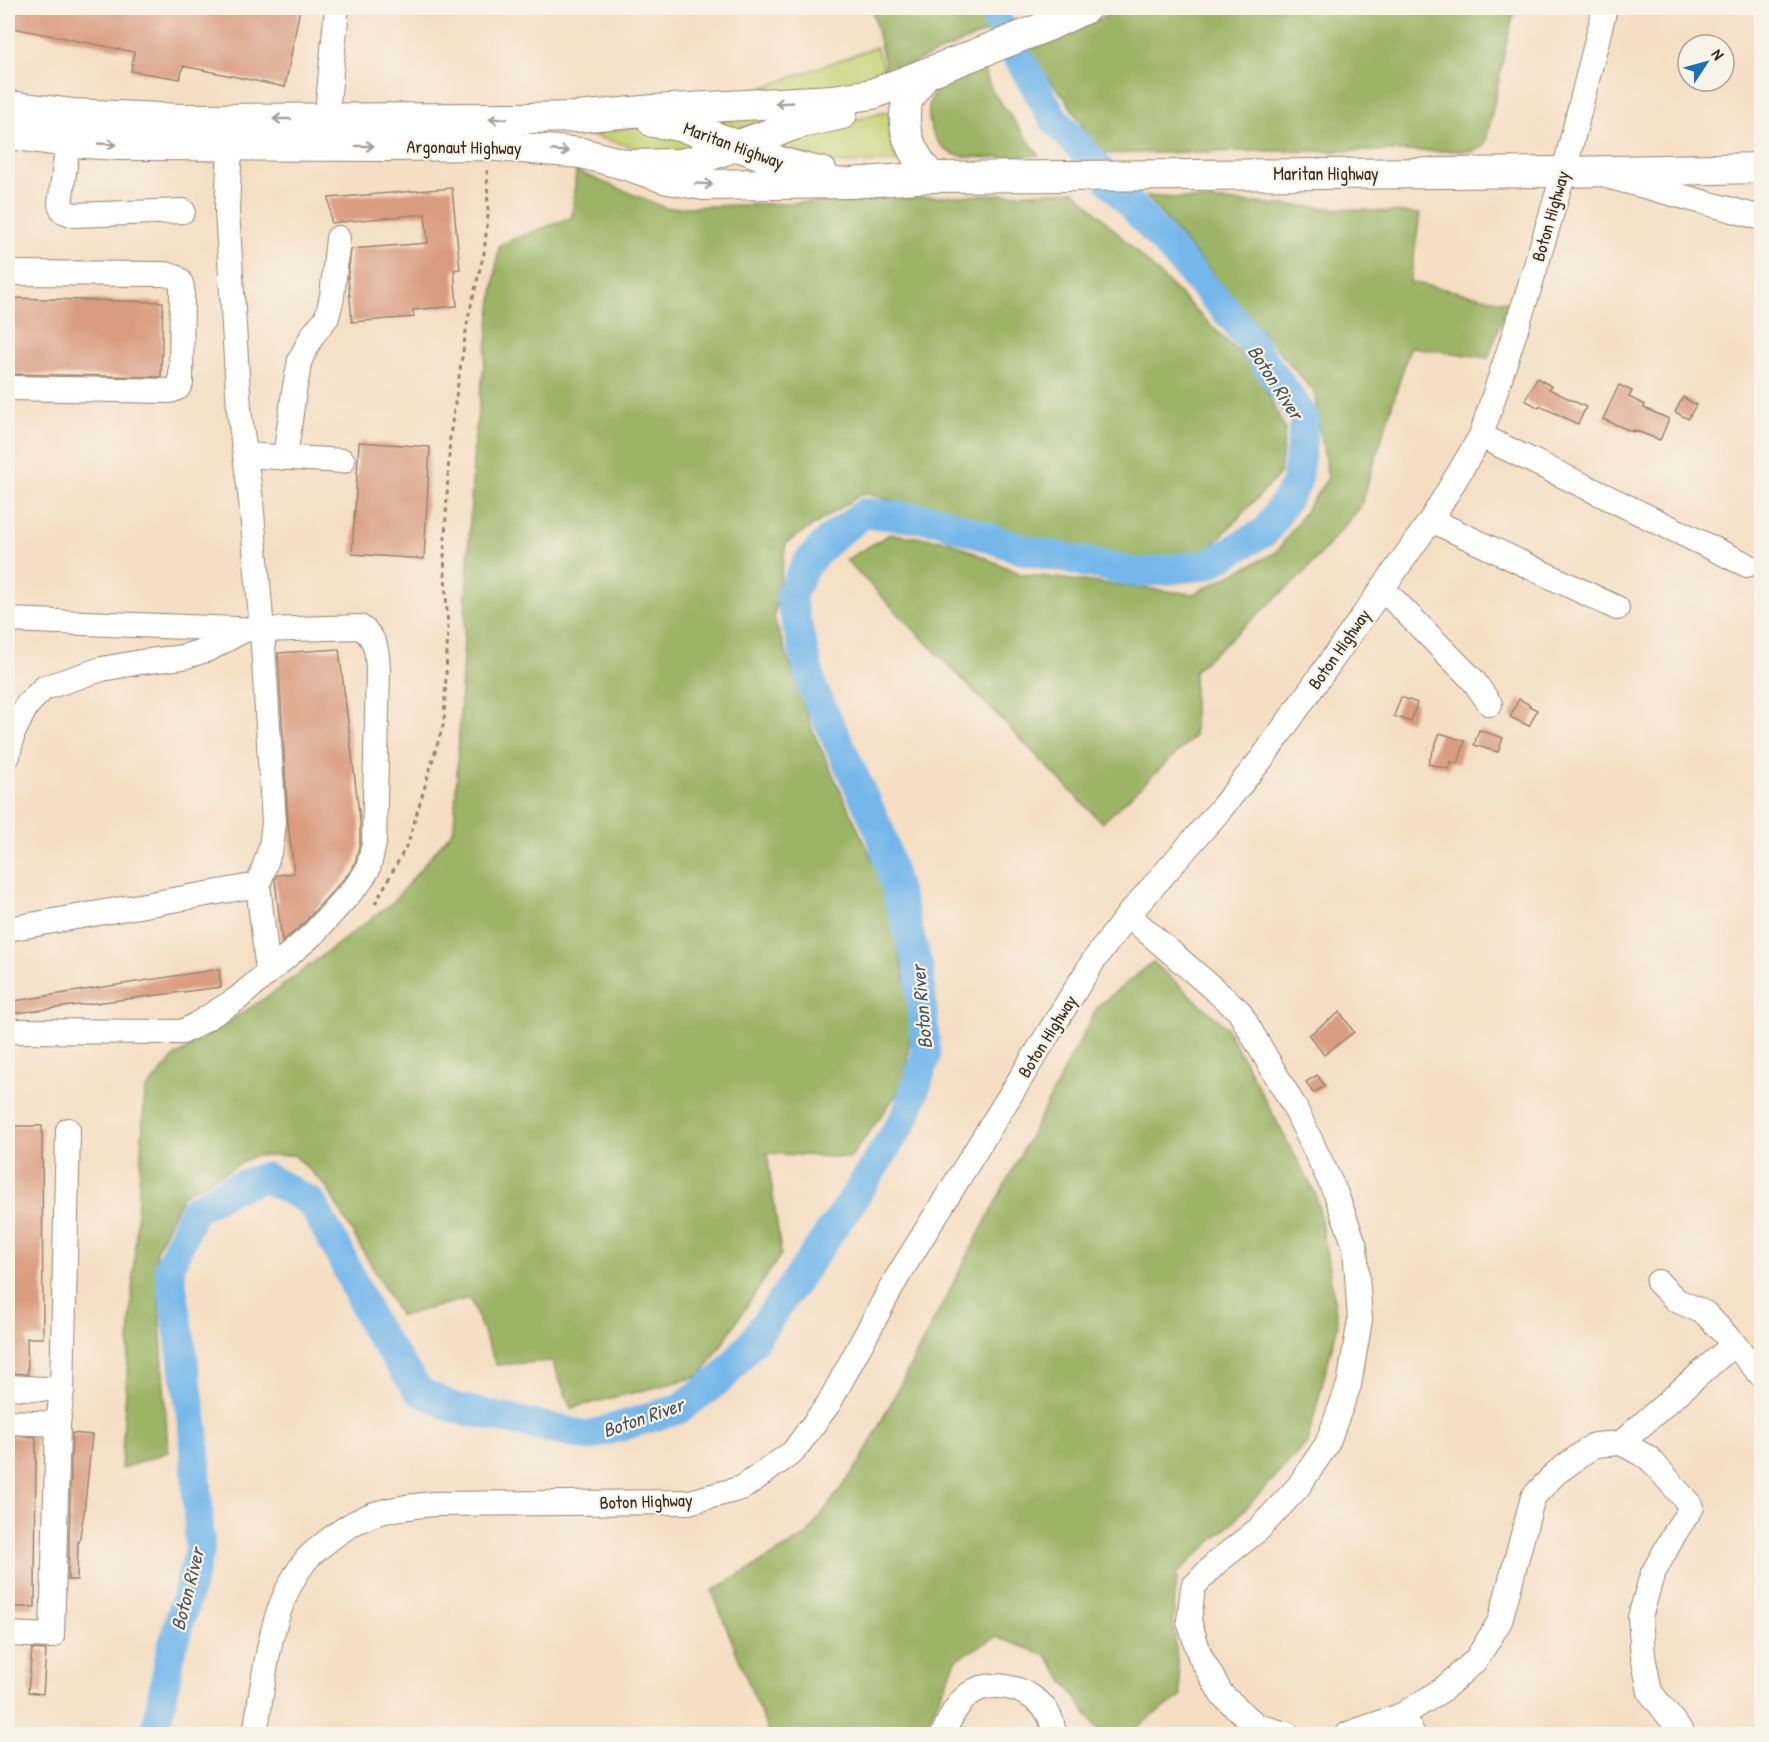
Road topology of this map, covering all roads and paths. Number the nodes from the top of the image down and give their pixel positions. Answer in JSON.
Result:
{"nodes":[{"id":1,"x":337,"y":8,"type":"edge"},
{"id":2,"x":1086,"y":8,"type":"edge"},
{"id":3,"x":1605,"y":8,"type":"edge"},
{"id":4,"x":914,"y":78,"type":"junction"},
{"id":5,"x":8,"y":106,"type":"edge"},
{"id":6,"x":577,"y":117,"type":"junction"},
{"id":7,"x":70,"y":128,"type":"junction"},
{"id":8,"x":231,"y":132,"type":"junction"},
{"id":9,"x":326,"y":133,"type":"junction"},
{"id":10,"x":8,"y":134,"type":"edge"},
{"id":11,"x":485,"y":145,"type":"junction"},
{"id":12,"x":737,"y":145,"type":"junction"},
{"id":13,"x":627,"y":165,"type":"junction"},
{"id":14,"x":1761,"y":168,"type":"edge"},
{"id":15,"x":1577,"y":172,"type":"junction"},
{"id":16,"x":931,"y":177,"type":"junction"},
{"id":17,"x":891,"y":179,"type":"junction"},
{"id":18,"x":183,"y":210,"type":"dead end"},
{"id":19,"x":1761,"y":218,"type":"edge"},
{"id":20,"x":338,"y":238,"type":"dead end"},
{"id":21,"x":8,"y":273,"type":"edge"},
{"id":22,"x":8,"y":388,"type":"edge"},
{"id":23,"x":1481,"y":436,"type":"junction"},
{"id":24,"x":245,"y":455,"type":"junction"},
{"id":25,"x":285,"y":458,"type":"junction"},
{"id":26,"x":343,"y":461,"type":"dead end"},
{"id":27,"x":1431,"y":520,"type":"junction"},
{"id":28,"x":1747,"y":565,"type":"dead end"},
{"id":29,"x":1382,"y":588,"type":"junction"},
{"id":30,"x":1617,"y":608,"type":"dead end"},
{"id":31,"x":8,"y":620,"type":"edge"},
{"id":32,"x":254,"y":630,"type":"junction"},
{"id":33,"x":1490,"y":704,"type":"dead end"},
{"id":34,"x":8,"y":756,"type":"edge"},
{"id":35,"x":258,"y":885,"type":"junction"},
{"id":36,"x":375,"y":904,"type":"dead end"},
{"id":37,"x":1128,"y":915,"type":"junction"},
{"id":38,"x":8,"y":929,"type":"edge"},
{"id":39,"x":268,"y":972,"type":"junction"},
{"id":40,"x":8,"y":1031,"type":"edge"},
{"id":41,"x":68,"y":1130,"type":"dead end"},
{"id":42,"x":1658,"y":1282,"type":"dead end"},
{"id":43,"x":1734,"y":1344,"type":"junction"},
{"id":44,"x":1761,"y":1376,"type":"edge"},
{"id":45,"x":8,"y":1387,"type":"edge"},
{"id":46,"x":62,"y":1390,"type":"junction"},
{"id":47,"x":8,"y":1422,"type":"edge"},
{"id":48,"x":58,"y":1424,"type":"junction"},
{"id":49,"x":1621,"y":1443,"type":"junction"},
{"id":50,"x":8,"y":1634,"type":"edge"},
{"id":51,"x":1407,"y":1725,"type":"edge"},
{"id":52,"x":255,"y":1734,"type":"edge"},
{"id":53,"x":943,"y":1734,"type":"edge"},
{"id":54,"x":1053,"y":1734,"type":"edge"},
{"id":55,"x":1287,"y":1734,"type":"edge"},
{"id":56,"x":1348,"y":1734,"type":"edge"},
{"id":57,"x":1683,"y":1734,"type":"edge"}],
"edges":[{"from":1,"to":9,"type":"street"},
{"from":2,"to":4,"type":"main road","name":"Argonaut Highway"},
{"from":3,"to":15,"type":"street","name":"Boton Highway"},
{"from":4,"to":6,"type":"main road","name":"Argonaut Highway","one_way":true},
{"from":4,"to":12,"type":"main road","name":"Argonaut Highway"},
{"from":4,"to":16,"type":"main road"},
{"from":5,"to":7,"type":"main road","name":"Argonaut Highway"},
{"from":6,"to":9,"type":"main road","name":"Argonaut Highway","one_way":true},
{"from":6,"to":12,"type":"main road","name":"Maritan Highway"},
{"from":7,"to":8,"type":"main road","name":"Argonaut Highway"},
{"from":7,"to":10,"type":"main road","name":"Argonaut Highway"},
{"from":7,"to":18,"type":"street"},
{"from":8,"to":9,"type":"main road","name":"Argonaut Highway"},
{"from":8,"to":24,"type":"street"},
{"from":9,"to":11,"type":"main road","name":"Argonaut Highway","one_way":true},
{"from":11,"to":13,"type":"main road","name":"Argonaut Highway","one_way":true},
{"from":11,"to":36,"type":"path"},
{"from":12,"to":13,"type":"main road","name":"Argonaut Highway"},
{"from":12,"to":17,"type":"main road","name":"Maritan Highway"},
{"from":13,"to":17,"type":"main road","name":"Maritan Highway","one_way":true},
{"from":14,"to":15,"type":"main road","name":"Maritan Highway"},
{"from":15,"to":16,"type":"main road","name":"Maritan Highway"},
{"from":15,"to":19,"type":"street"},
{"from":15,"to":23,"type":"street","name":"Boton Highway"},
{"from":16,"to":17,"type":"main road","name":"Maritan Highway"},
{"from":20,"to":25,"type":"street"},
{"from":21,"to":22,"type":"street"},
{"from":23,"to":27,"type":"street","name":"Boton Highway"},
{"from":23,"to":28,"type":"street"},
{"from":24,"to":25,"type":"street"},
{"from":24,"to":32,"type":"street"},
{"from":25,"to":26,"type":"street"},
{"from":27,"to":29,"type":"street","name":"Boton Highway"},
{"from":27,"to":30,"type":"street"},
{"from":29,"to":33,"type":"street"},
{"from":29,"to":37,"type":"street","name":"Boton Highway"},
{"from":31,"to":32,"type":"street"},
{"from":32,"to":34,"type":"street"},
{"from":32,"to":35,"type":"street"},
{"from":32,"to":39,"type":"street"},
{"from":35,"to":38,"type":"street"},
{"from":35,"to":39,"type":"street"},
{"from":37,"to":52,"type":"street","name":"Boton Highway"},
{"from":37,"to":55,"type":"street"},
{"from":39,"to":40,"type":"street"},
{"from":41,"to":46,"type":"street"},
{"from":42,"to":43,"type":"street"},
{"from":43,"to":44,"type":"street"},
{"from":43,"to":49,"type":"street"},
{"from":45,"to":46,"type":"street"},
{"from":46,"to":48,"type":"street"},
{"from":47,"to":48,"type":"street"},
{"from":48,"to":50,"type":"street"},
{"from":49,"to":51,"type":"street"},
{"from":49,"to":57,"type":"street"},
{"from":51,"to":56,"type":"street"},
{"from":53,"to":54,"type":"street"}]}
